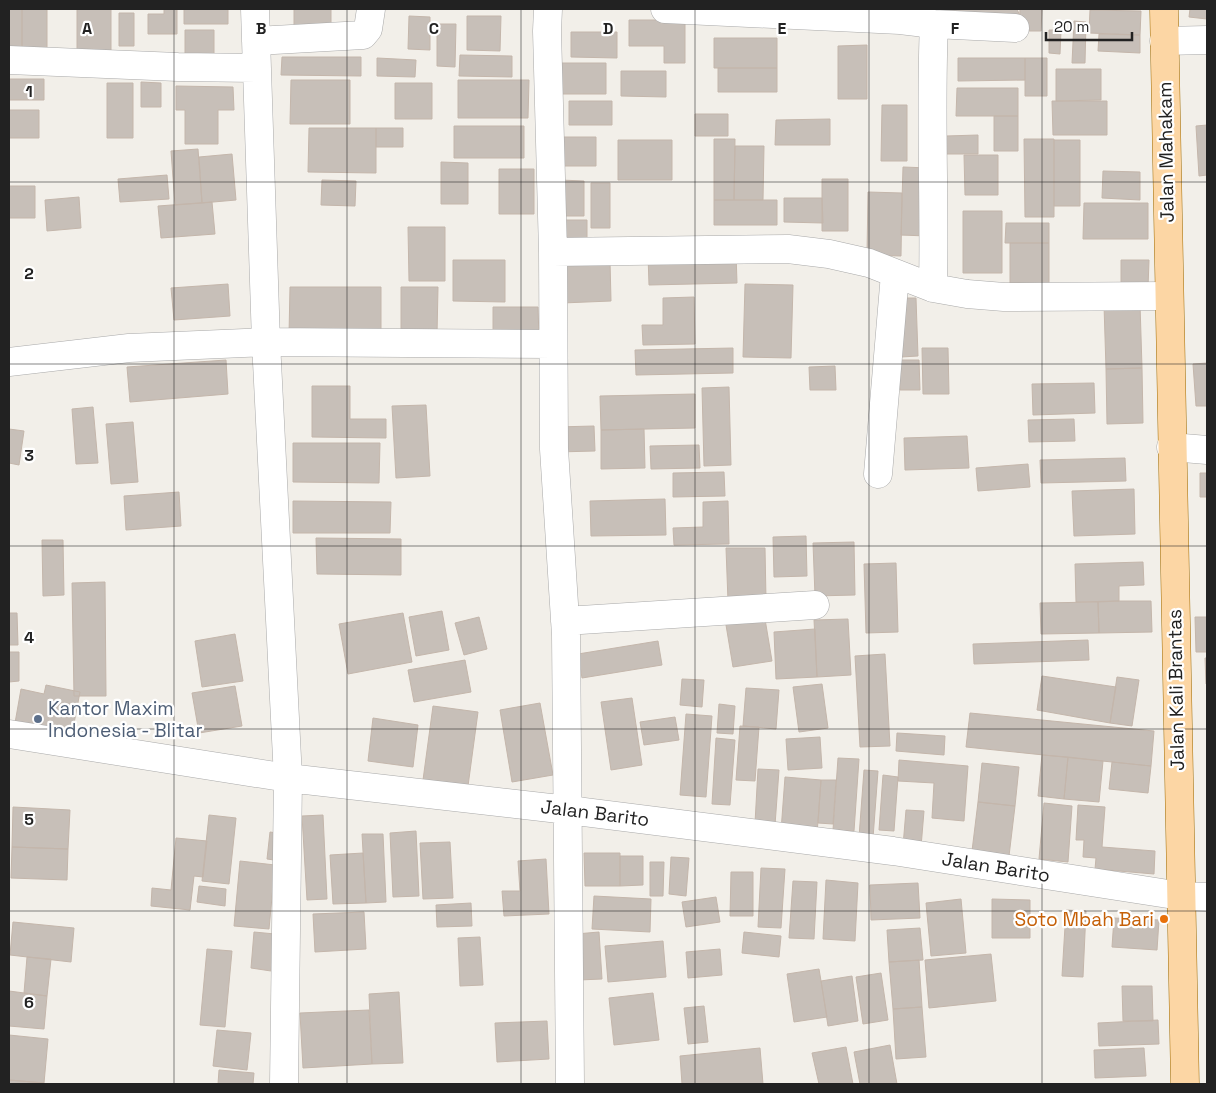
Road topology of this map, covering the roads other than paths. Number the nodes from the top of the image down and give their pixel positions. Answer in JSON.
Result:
{"nodes":[{"id":1,"x":255,"y":9,"type":"edge"},
{"id":2,"x":371,"y":9,"type":"edge"},
{"id":3,"x":548,"y":9,"type":"edge"},
{"id":4,"x":664,"y":9,"type":"edge"},
{"id":5,"x":1164,"y":9,"type":"edge"},
{"id":6,"x":934,"y":24,"type":"junction"},
{"id":7,"x":1015,"y":28,"type":"dead end"},
{"id":8,"x":1207,"y":40,"type":"edge"},
{"id":9,"x":256,"y":41,"type":"junction"},
{"id":10,"x":1164,"y":41,"type":"junction"},
{"id":11,"x":9,"y":60,"type":"edge"},
{"id":12,"x":257,"y":68,"type":"junction"},
{"id":13,"x":553,"y":252,"type":"junction"},
{"id":14,"x":895,"y":274,"type":"junction"},
{"id":15,"x":933,"y":288,"type":"junction"},
{"id":16,"x":1168,"y":296,"type":"junction"},
{"id":17,"x":266,"y":342,"type":"junction"},
{"id":18,"x":553,"y":344,"type":"junction"},
{"id":19,"x":9,"y":362,"type":"edge"},
{"id":20,"x":1172,"y":447,"type":"junction"},
{"id":21,"x":1207,"y":450,"type":"edge"},
{"id":22,"x":878,"y":474,"type":"dead end"},
{"id":23,"x":815,"y":605,"type":"dead end"},
{"id":24,"x":565,"y":621,"type":"junction"},
{"id":25,"x":9,"y":734,"type":"edge"},
{"id":26,"x":288,"y":778,"type":"junction"},
{"id":27,"x":568,"y":810,"type":"junction"},
{"id":28,"x":1194,"y":896,"type":"edge"},
{"id":29,"x":284,"y":1084,"type":"edge"},
{"id":30,"x":570,"y":1084,"type":"edge"},
{"id":31,"x":1185,"y":1084,"type":"edge"}],
"edges":[{"from":1,"to":9,"type":"street"},
{"from":2,"to":9,"type":"street"},
{"from":3,"to":13,"type":"street"},
{"from":4,"to":6,"type":"street"},
{"from":5,"to":10,"type":"main road","name":"Jalan Mahakam"},
{"from":6,"to":7,"type":"street"},
{"from":6,"to":15,"type":"street"},
{"from":8,"to":10,"type":"street"},
{"from":9,"to":12,"type":"street"},
{"from":10,"to":16,"type":"main road","name":"Jalan Mahakam"},
{"from":11,"to":12,"type":"street"},
{"from":12,"to":17,"type":"street"},
{"from":13,"to":14,"type":"street"},
{"from":13,"to":18,"type":"street"},
{"from":14,"to":15,"type":"street"},
{"from":14,"to":22,"type":"street"},
{"from":15,"to":16,"type":"street"},
{"from":16,"to":20,"type":"main road","name":"Jalan Kali Brantas"},
{"from":17,"to":18,"type":"street"},
{"from":17,"to":19,"type":"street"},
{"from":17,"to":26,"type":"street"},
{"from":18,"to":24,"type":"street"},
{"from":20,"to":21,"type":"street"},
{"from":20,"to":28,"type":"main road","name":"Jalan Kali Brantas"},
{"from":23,"to":24,"type":"street"},
{"from":24,"to":27,"type":"street"},
{"from":25,"to":26,"type":"street","name":"Jalan Barito"},
{"from":26,"to":27,"type":"street","name":"Jalan Barito"},
{"from":26,"to":29,"type":"street"},
{"from":27,"to":28,"type":"street","name":"Jalan Barito"},
{"from":27,"to":30,"type":"street"},
{"from":28,"to":31,"type":"main road","name":"Jalan Kali Brantas"}]}
